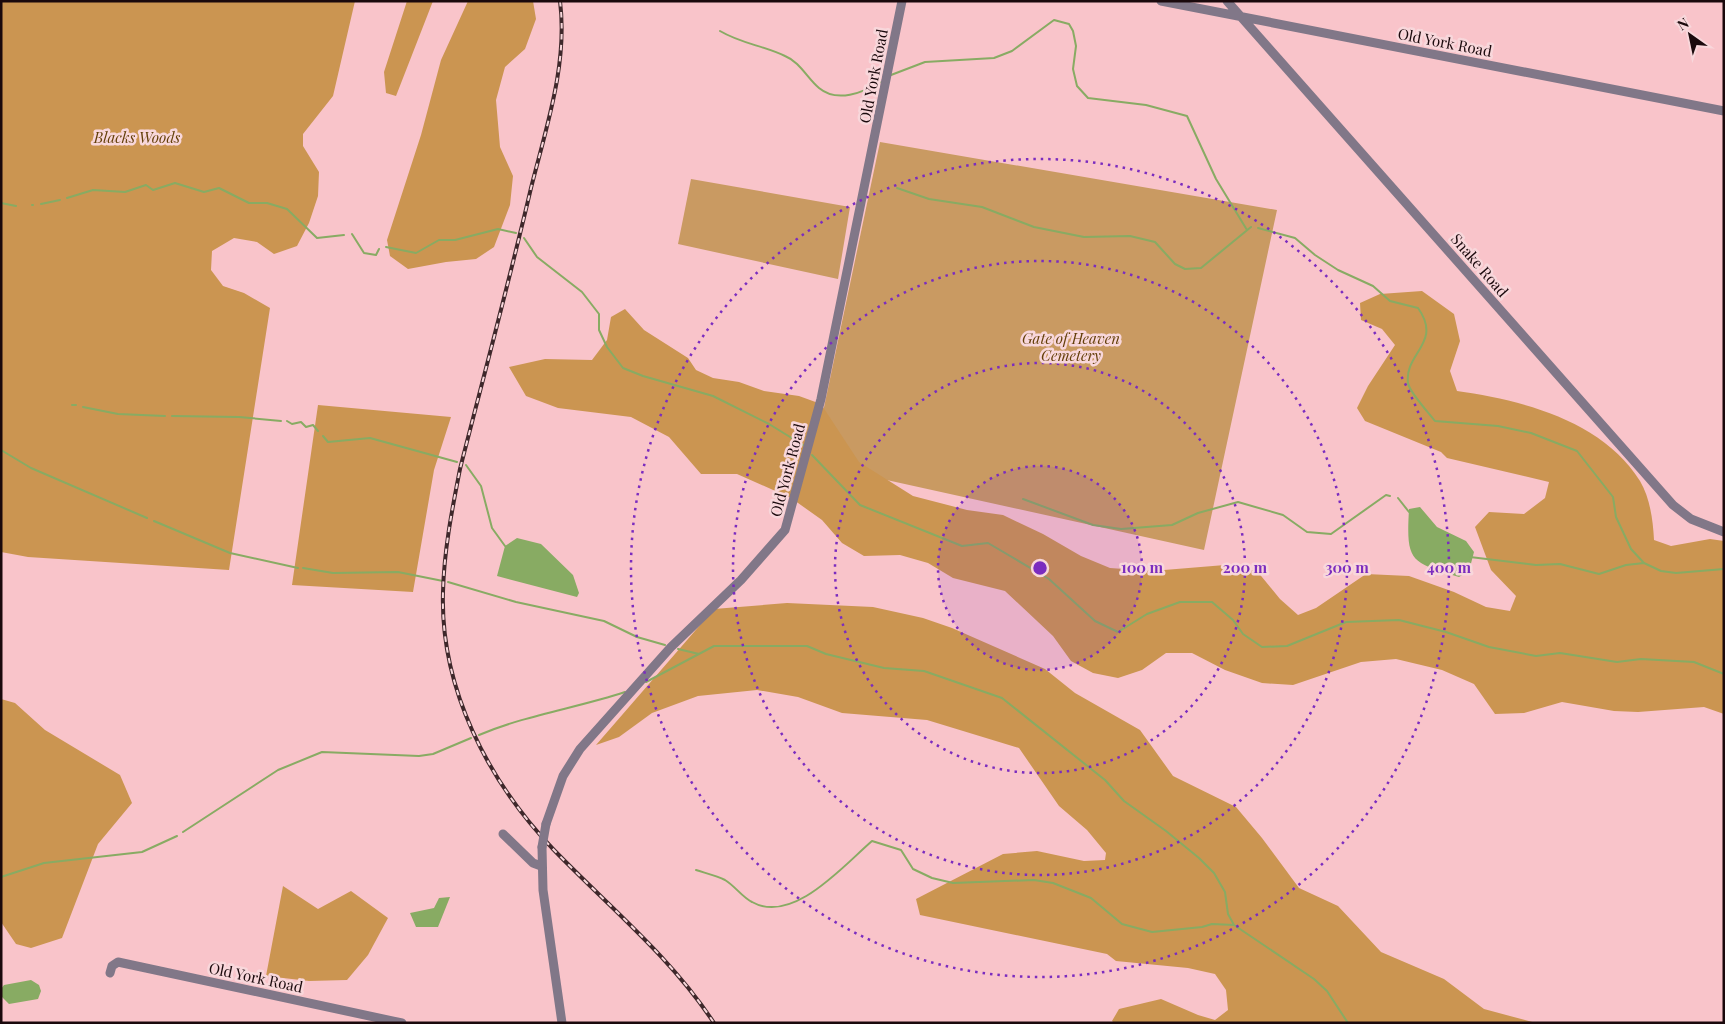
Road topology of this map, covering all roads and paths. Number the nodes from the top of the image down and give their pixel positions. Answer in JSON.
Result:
{"nodes":[{"id":1,"x":902,"y":1,"type":"edge"},
{"id":2,"x":1161,"y":1,"type":"edge"},
{"id":3,"x":1227,"y":1,"type":"edge"},
{"id":4,"x":1240,"y":15,"type":"junction"},
{"id":5,"x":1724,"y":111,"type":"edge"},
{"id":6,"x":1724,"y":532,"type":"edge"},
{"id":7,"x":503,"y":834,"type":"dead end"},
{"id":8,"x":541,"y":866,"type":"junction"},
{"id":9,"x":110,"y":973,"type":"dead end"},
{"id":10,"x":402,"y":1023,"type":"edge"},
{"id":11,"x":562,"y":1023,"type":"edge"}],
"edges":[{"from":1,"to":8,"type":"street","name":"Old York Road","bridge":true},
{"from":2,"to":4,"type":"street","name":"Old York Road"},
{"from":3,"to":4,"type":"street","name":"Snake Road"},
{"from":4,"to":5,"type":"street","name":"Old York Road"},
{"from":4,"to":6,"type":"street","name":"Snake Road"},
{"from":7,"to":8,"type":"street"},
{"from":8,"to":11,"type":"street","name":"Old York Road"},
{"from":9,"to":10,"type":"street","name":"Old York Road"}]}
